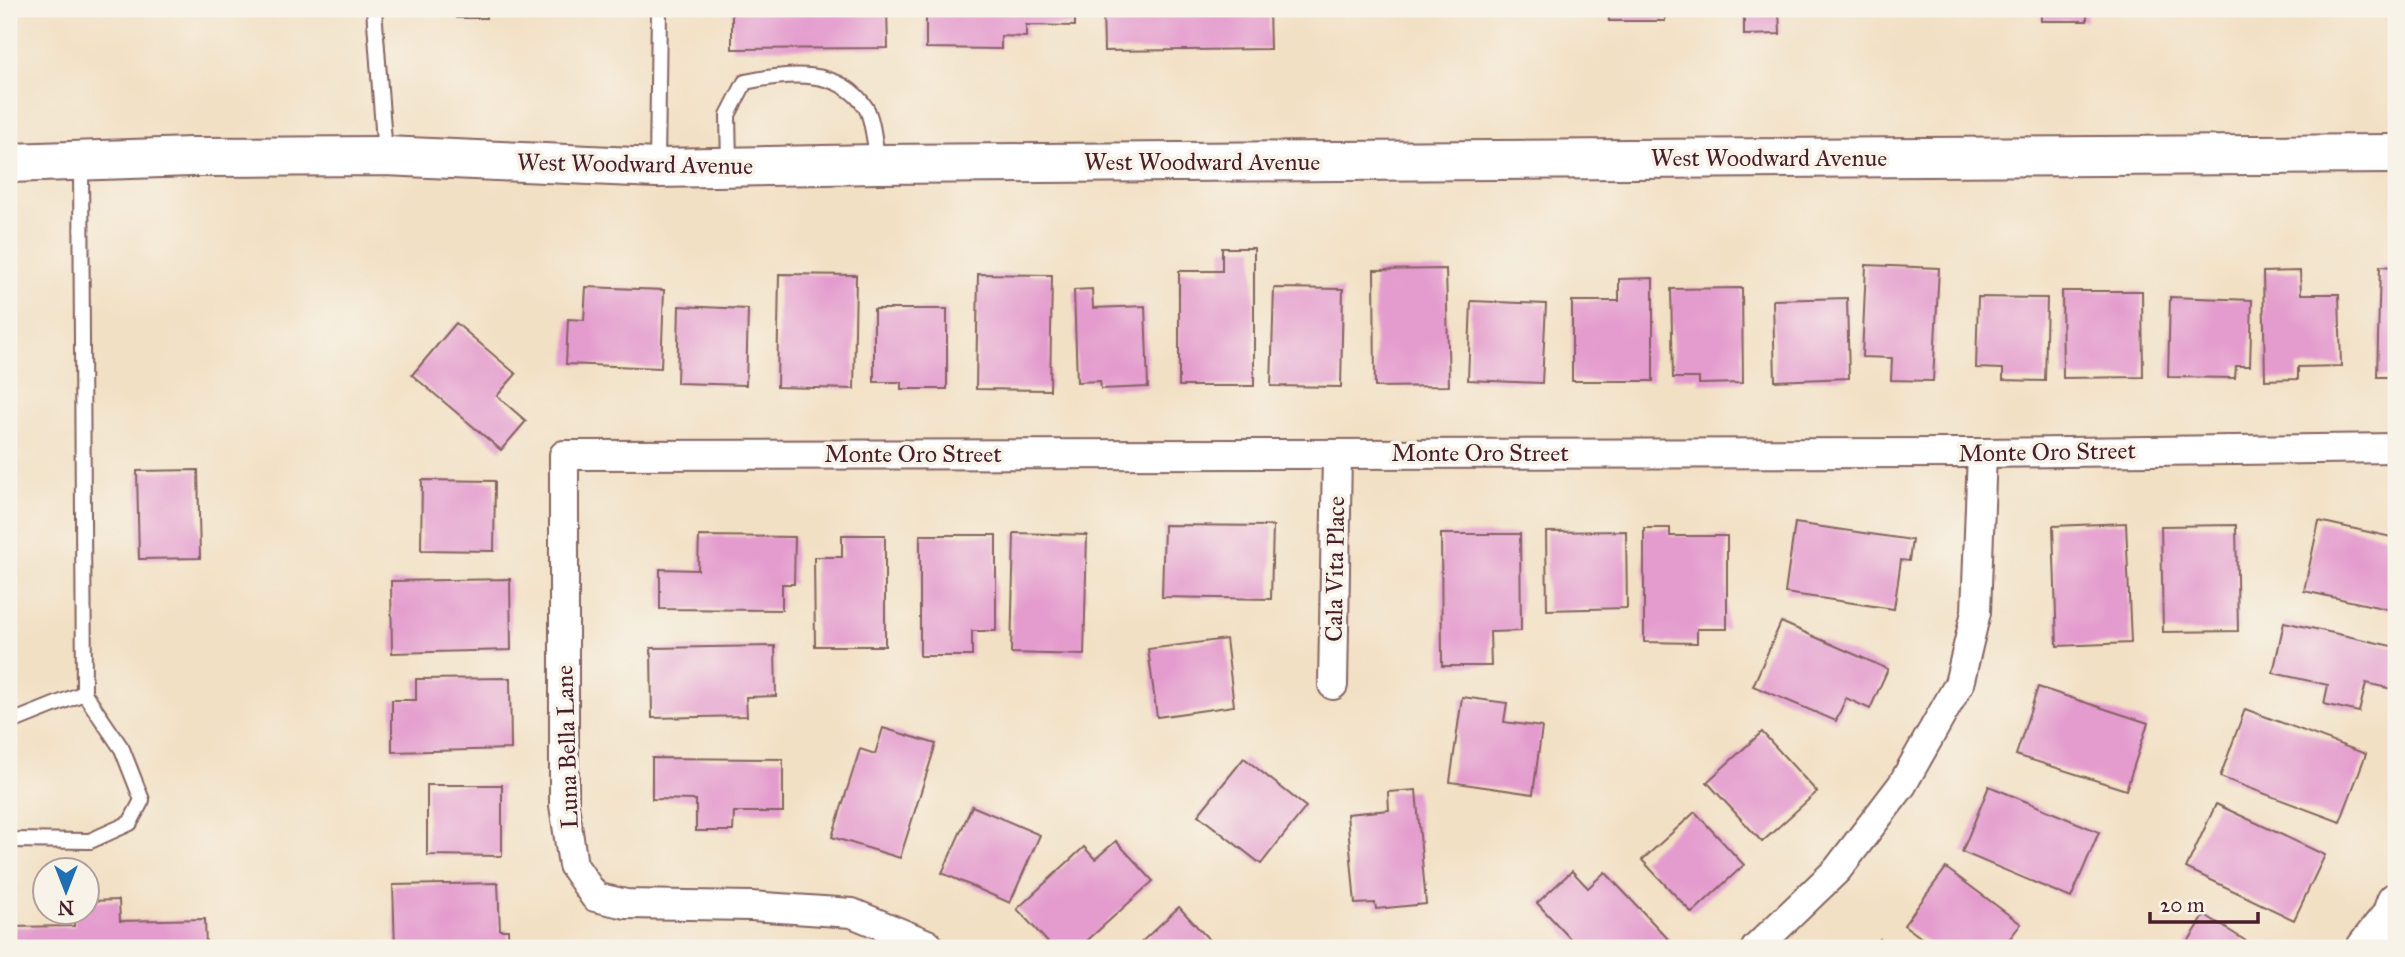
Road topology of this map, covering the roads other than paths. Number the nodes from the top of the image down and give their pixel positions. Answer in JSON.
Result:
{"nodes":[{"id":1,"x":374,"y":9,"type":"edge"},
{"id":2,"x":659,"y":9,"type":"edge"},
{"id":3,"x":2396,"y":153,"type":"edge"},
{"id":4,"x":385,"y":156,"type":"junction"},
{"id":5,"x":81,"y":161,"type":"junction"},
{"id":6,"x":9,"y":163,"type":"edge"},
{"id":7,"x":878,"y":164,"type":"junction"},
{"id":8,"x":657,"y":168,"type":"junction"},
{"id":9,"x":729,"y":168,"type":"junction"},
{"id":10,"x":2396,"y":448,"type":"edge"},
{"id":11,"x":1982,"y":453,"type":"junction"},
{"id":12,"x":1337,"y":454,"type":"junction"},
{"id":13,"x":564,"y":455,"type":"joint"},
{"id":14,"x":1333,"y":685,"type":"dead end"},
{"id":15,"x":84,"y":693,"type":"junction"},
{"id":16,"x":9,"y":723,"type":"edge"},
{"id":17,"x":9,"y":840,"type":"edge"},
{"id":18,"x":2394,"y":913,"type":"edge"},
{"id":19,"x":931,"y":948,"type":"edge"},
{"id":20,"x":1756,"y":948,"type":"edge"},
{"id":21,"x":2366,"y":948,"type":"edge"}],
"edges":[{"from":1,"to":4,"type":"lane"},
{"from":2,"to":8,"type":"lane"},
{"from":3,"to":7,"type":"street","name":"West Woodward Avenue"},
{"from":4,"to":5,"type":"street","name":"West Woodward Avenue"},
{"from":4,"to":8,"type":"street","name":"West Woodward Avenue"},
{"from":5,"to":6,"type":"street","name":"West Woodward Avenue"},
{"from":5,"to":15,"type":"lane"},
{"from":7,"to":9,"type":"street","name":"West Woodward Avenue"},
{"from":7,"to":9,"type":"lane"},
{"from":8,"to":9,"type":"street","name":"West Woodward Avenue"},
{"from":10,"to":11,"type":"street","name":"Monte Oro Street"},
{"from":11,"to":12,"type":"street","name":"Monte Oro Street"},
{"from":11,"to":20,"type":"street"},
{"from":12,"to":13,"type":"street","name":"Monte Oro Street"},
{"from":12,"to":14,"type":"street","name":"Cala Vita Place"},
{"from":13,"to":19,"type":"street","name":"Luna Bella Lane"},
{"from":15,"to":16,"type":"lane"},
{"from":15,"to":17,"type":"lane"},
{"from":18,"to":21,"type":"street"}]}
